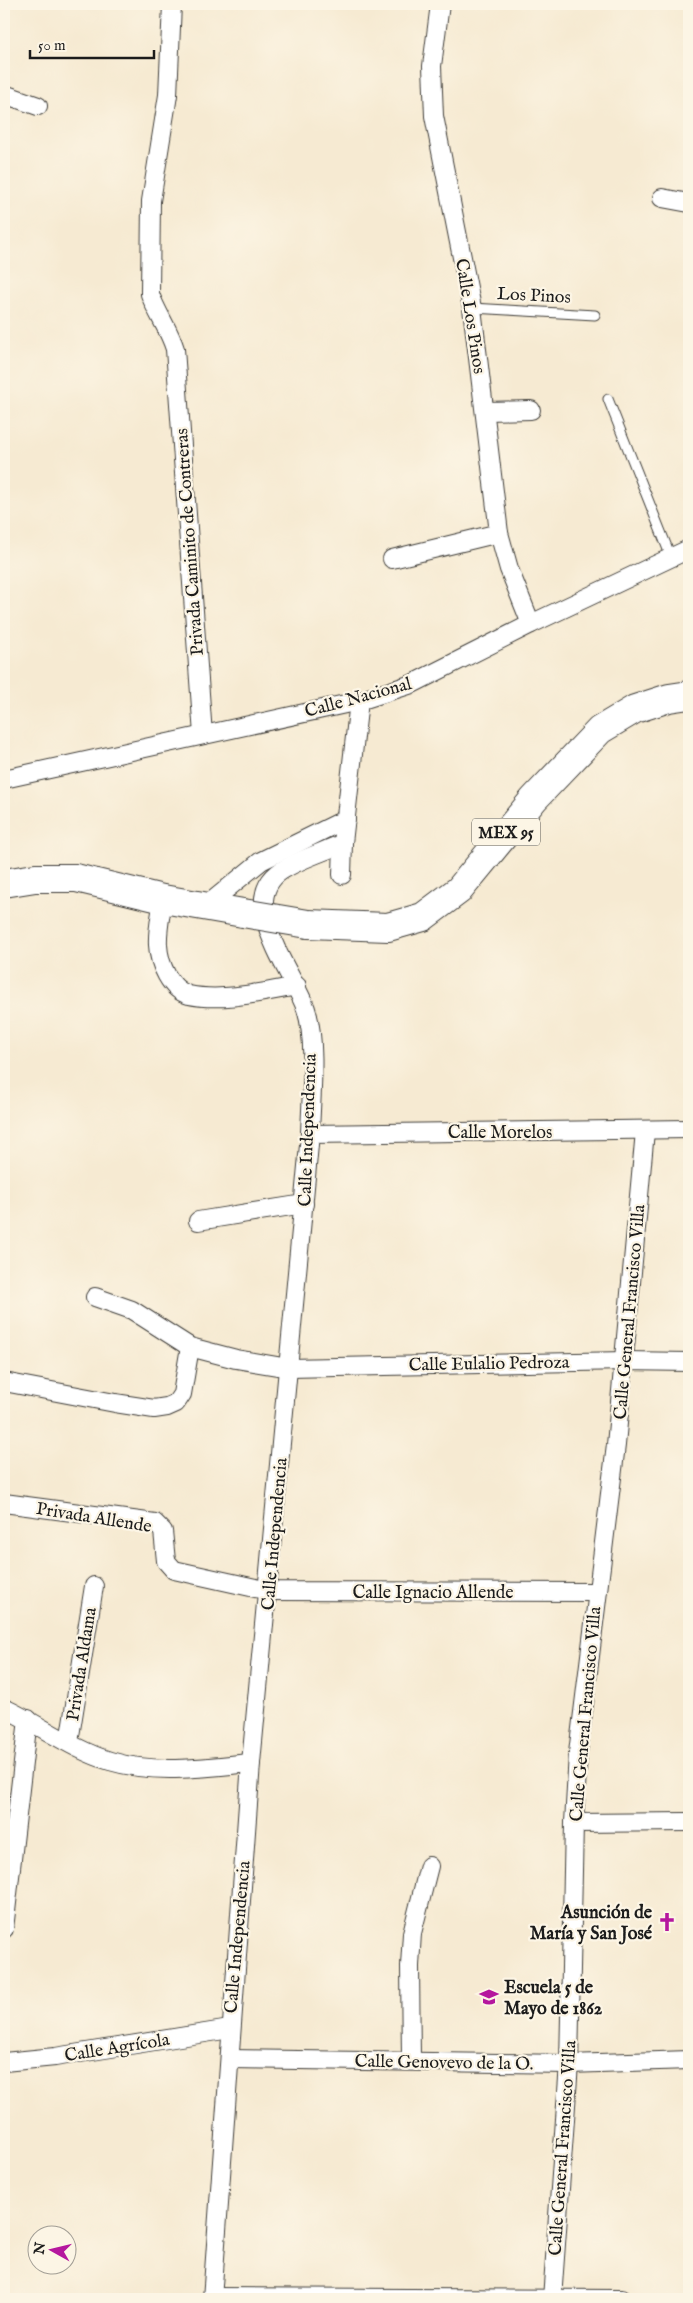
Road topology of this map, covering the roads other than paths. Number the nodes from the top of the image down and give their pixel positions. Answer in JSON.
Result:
{"nodes":[{"id":1,"x":172,"y":4,"type":"edge"},
{"id":2,"x":440,"y":4,"type":"edge"},
{"id":3,"x":4,"y":94,"type":"edge"},
{"id":4,"x":38,"y":106,"type":"dead end"},
{"id":5,"x":662,"y":198,"type":"dead end"},
{"id":6,"x":689,"y":203,"type":"edge"},
{"id":7,"x":472,"y":308,"type":"junction"},
{"id":8,"x":595,"y":315,"type":"dead end"},
{"id":9,"x":608,"y":399,"type":"dead end"},
{"id":10,"x":531,"y":410,"type":"dead end"},
{"id":11,"x":486,"y":411,"type":"junction"},
{"id":12,"x":499,"y":534,"type":"junction"},
{"id":13,"x":689,"y":549,"type":"edge"},
{"id":14,"x":672,"y":557,"type":"junction"},
{"id":15,"x":392,"y":559,"type":"dead end"},
{"id":16,"x":531,"y":624,"type":"junction"},
{"id":17,"x":689,"y":695,"type":"edge"},
{"id":18,"x":359,"y":700,"type":"junction"},
{"id":19,"x":203,"y":735,"type":"junction"},
{"id":20,"x":4,"y":779,"type":"edge"},
{"id":21,"x":346,"y":818,"type":"junction"},
{"id":22,"x":343,"y":842,"type":"junction"},
{"id":23,"x":342,"y":875,"type":"dead end"},
{"id":24,"x":4,"y":883,"type":"edge"},
{"id":25,"x":163,"y":899,"type":"junction"},
{"id":26,"x":206,"y":906,"type":"junction"},
{"id":27,"x":297,"y":986,"type":"junction"},
{"id":28,"x":689,"y":1129,"type":"edge"},
{"id":29,"x":644,"y":1131,"type":"junction"},
{"id":30,"x":310,"y":1134,"type":"junction"},
{"id":31,"x":304,"y":1204,"type":"junction"},
{"id":32,"x":198,"y":1221,"type":"dead end"},
{"id":33,"x":95,"y":1297,"type":"dead end"},
{"id":34,"x":190,"y":1347,"type":"junction"},
{"id":35,"x":625,"y":1361,"type":"junction"},
{"id":36,"x":689,"y":1362,"type":"edge"},
{"id":37,"x":289,"y":1368,"type":"junction"},
{"id":38,"x":4,"y":1382,"type":"edge"},
{"id":39,"x":4,"y":1503,"type":"edge"},
{"id":40,"x":94,"y":1586,"type":"dead end"},
{"id":41,"x":269,"y":1591,"type":"junction"},
{"id":42,"x":597,"y":1592,"type":"junction"},
{"id":43,"x":4,"y":1708,"type":"edge"},
{"id":44,"x":28,"y":1719,"type":"junction"},
{"id":45,"x":69,"y":1742,"type":"junction"},
{"id":46,"x":251,"y":1763,"type":"junction"},
{"id":47,"x":689,"y":1822,"type":"edge"},
{"id":48,"x":574,"y":1823,"type":"junction"},
{"id":49,"x":429,"y":1866,"type":"dead end"},
{"id":50,"x":4,"y":1929,"type":"edge"},
{"id":51,"x":230,"y":2029,"type":"junction"},
{"id":52,"x":230,"y":2058,"type":"junction"},
{"id":53,"x":412,"y":2060,"type":"junction"},
{"id":54,"x":689,"y":2060,"type":"edge"},
{"id":55,"x":4,"y":2062,"type":"edge"},
{"id":56,"x":569,"y":2064,"type":"junction"},
{"id":57,"x":212,"y":2298,"type":"edge"},
{"id":58,"x":552,"y":2299,"type":"edge"},
{"id":59,"x":622,"y":2299,"type":"edge"}],
"edges":[{"from":1,"to":19,"type":"street","name":"Privada Caminito de Contreras"},
{"from":2,"to":7,"type":"street","name":"Calle Los Pinos"},
{"from":3,"to":4,"type":"street"},
{"from":5,"to":6,"type":"street"},
{"from":7,"to":8,"type":"lane","name":"Los Pinos"},
{"from":7,"to":11,"type":"street","name":"Calle Los Pinos"},
{"from":9,"to":14,"type":"lane"},
{"from":10,"to":11,"type":"street"},
{"from":11,"to":12,"type":"street","name":"Calle Los Pinos"},
{"from":12,"to":15,"type":"street"},
{"from":12,"to":16,"type":"street","name":"Calle Los Pinos"},
{"from":13,"to":14,"type":"street","name":"Calle Nacional"},
{"from":14,"to":16,"type":"street","name":"Calle Nacional"},
{"from":16,"to":18,"type":"street","name":"Calle Nacional"},
{"from":17,"to":26,"type":"main road","number":"MEX 95","bridge":true},
{"from":18,"to":19,"type":"street","name":"Calle Nacional"},
{"from":18,"to":21,"type":"street"},
{"from":19,"to":20,"type":"street","name":"Calle Nacional"},
{"from":21,"to":22,"type":"street"},
{"from":21,"to":26,"type":"street"},
{"from":22,"to":23,"type":"street"},
{"from":22,"to":27,"type":"street","name":"Calle Independencia"},
{"from":24,"to":25,"type":"main road","number":"MEX 95"},
{"from":25,"to":26,"type":"main road","number":"MEX 95"},
{"from":25,"to":27,"type":"street"},
{"from":27,"to":30,"type":"street","name":"Calle Independencia"},
{"from":28,"to":29,"type":"street","name":"Calle Morelos"},
{"from":29,"to":30,"type":"street","name":"Calle Morelos"},
{"from":29,"to":35,"type":"street","name":"Calle General Francisco Villa"},
{"from":30,"to":31,"type":"street","name":"Calle Independencia"},
{"from":31,"to":32,"type":"street"},
{"from":31,"to":37,"type":"street","name":"Calle Independencia"},
{"from":33,"to":34,"type":"street","name":"Calle Eulalio Pedroza"},
{"from":34,"to":37,"type":"street","name":"Calle Eulalio Pedroza"},
{"from":34,"to":38,"type":"street"},
{"from":35,"to":36,"type":"street","name":"Calle Eulalio Pedroza"},
{"from":35,"to":37,"type":"street","name":"Calle Eulalio Pedroza"},
{"from":35,"to":42,"type":"street","name":"Calle General Francisco Villa"},
{"from":37,"to":41,"type":"street","name":"Calle Independencia"},
{"from":39,"to":41,"type":"street","name":"Privada Allende"},
{"from":40,"to":45,"type":"street","name":"Privada Aldama"},
{"from":41,"to":42,"type":"street","name":"Calle Ignacio Allende"},
{"from":41,"to":46,"type":"street","name":"Calle Independencia"},
{"from":42,"to":48,"type":"street","name":"Calle General Francisco Villa"},
{"from":43,"to":44,"type":"street"},
{"from":44,"to":45,"type":"street"},
{"from":44,"to":50,"type":"street"},
{"from":45,"to":46,"type":"street"},
{"from":46,"to":51,"type":"street","name":"Calle Independencia"},
{"from":47,"to":48,"type":"street"},
{"from":48,"to":56,"type":"street","name":"Calle General Francisco Villa"},
{"from":49,"to":53,"type":"street"},
{"from":51,"to":52,"type":"street","name":"Calle Independencia"},
{"from":51,"to":55,"type":"street","name":"Calle Agrícola"},
{"from":52,"to":53,"type":"street","name":"Calle Genovevo de la O."},
{"from":52,"to":57,"type":"street","name":"Calle Independencia"},
{"from":53,"to":56,"type":"street","name":"Calle Genovevo de la O."},
{"from":54,"to":56,"type":"street","name":"Calle Genovevo de la O."},
{"from":56,"to":58,"type":"street","name":"Calle General Francisco Villa"},
{"from":57,"to":58,"type":"street"},
{"from":58,"to":59,"type":"street"}]}
